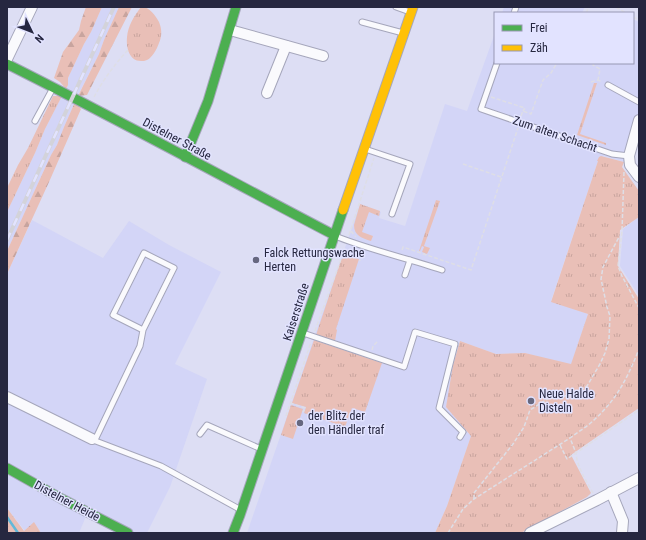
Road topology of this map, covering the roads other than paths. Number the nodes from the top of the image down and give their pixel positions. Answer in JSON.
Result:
{"nodes":[{"id":1,"x":32,"y":7,"type":"edge"},
{"id":2,"x":236,"y":7,"type":"edge"},
{"id":3,"x":396,"y":7,"type":"edge"},
{"id":4,"x":412,"y":10,"type":"edge"},
{"id":5,"x":362,"y":22,"type":"dead end"},
{"id":6,"x":230,"y":30,"type":"junction"},
{"id":7,"x":404,"y":33,"type":"junction"},
{"id":8,"x":286,"y":46,"type":"junction"},
{"id":9,"x":323,"y":56,"type":"dead end"},
{"id":10,"x":7,"y":59,"type":"edge"},
{"id":11,"x":7,"y":64,"type":"edge"},
{"id":12,"x":496,"y":64,"type":"edge"},
{"id":13,"x":608,"y":85,"type":"road end"},
{"id":14,"x":54,"y":88,"type":"junction"},
{"id":15,"x":267,"y":92,"type":"dead end"},
{"id":16,"x":639,"y":102,"type":"edge"},
{"id":17,"x":639,"y":120,"type":"edge"},
{"id":18,"x":35,"y":121,"type":"dead end"},
{"id":19,"x":364,"y":149,"type":"junction"},
{"id":20,"x":185,"y":157,"type":"junction"},
{"id":21,"x":630,"y":160,"type":"junction"},
{"id":22,"x":639,"y":177,"type":"edge"},
{"id":23,"x":392,"y":214,"type":"dead end"},
{"id":24,"x":334,"y":235,"type":"junction"},
{"id":25,"x":410,"y":260,"type":"junction"},
{"id":26,"x":442,"y":270,"type":"dead end"},
{"id":27,"x":405,"y":275,"type":"dead end"},
{"id":28,"x":143,"y":330,"type":"junction"},
{"id":29,"x":302,"y":333,"type":"junction"},
{"id":30,"x":7,"y":397,"type":"edge"},
{"id":31,"x":200,"y":434,"type":"dead end"},
{"id":32,"x":460,"y":437,"type":"dead end"},
{"id":33,"x":94,"y":440,"type":"junction"},
{"id":34,"x":262,"y":450,"type":"junction"},
{"id":35,"x":7,"y":468,"type":"edge"},
{"id":36,"x":639,"y":478,"type":"edge"},
{"id":37,"x":611,"y":492,"type":"junction"},
{"id":38,"x":242,"y":511,"type":"junction"},
{"id":39,"x":128,"y":533,"type":"edge"},
{"id":40,"x":233,"y":533,"type":"edge"},
{"id":41,"x":530,"y":533,"type":"edge"},
{"id":42,"x":622,"y":533,"type":"edge"}],
"edges":[{"from":1,"to":10,"type":"street"},
{"from":2,"to":6,"type":"street"},
{"from":3,"to":4,"type":"lane"},
{"from":4,"to":7,"type":"street","name":"Kaiserstraße"},
{"from":5,"to":7,"type":"lane"},
{"from":6,"to":8,"type":"street"},
{"from":6,"to":20,"type":"street"},
{"from":7,"to":19,"type":"street","name":"Kaiserstraße"},
{"from":8,"to":9,"type":"street"},
{"from":8,"to":15,"type":"street"},
{"from":11,"to":14,"type":"street","name":"Distelner Straße"},
{"from":12,"to":21,"type":"lane","name":"Zum alten Schacht"},
{"from":13,"to":16,"type":"lane"},
{"from":14,"to":18,"type":"lane"},
{"from":14,"to":20,"type":"street","name":"Distelner Straße"},
{"from":17,"to":21,"type":"street"},
{"from":19,"to":23,"type":"lane"},
{"from":19,"to":24,"type":"street","name":"Kaiserstraße"},
{"from":20,"to":24,"type":"street","name":"Distelner Straße"},
{"from":21,"to":22,"type":"street"},
{"from":24,"to":25,"type":"lane"},
{"from":24,"to":29,"type":"street","name":"Kaiserstraße"},
{"from":25,"to":26,"type":"lane"},
{"from":25,"to":27,"type":"lane"},
{"from":28,"to":28,"type":"lane"},
{"from":28,"to":33,"type":"lane"},
{"from":29,"to":32,"type":"lane"},
{"from":29,"to":34,"type":"street","name":"Kaiserstraße"},
{"from":30,"to":33,"type":"street"},
{"from":31,"to":34,"type":"lane"},
{"from":33,"to":38,"type":"lane"},
{"from":34,"to":38,"type":"street","name":"Kaiserstraße"},
{"from":35,"to":39,"type":"street","name":"Distelner Heide"},
{"from":36,"to":37,"type":"street"},
{"from":37,"to":41,"type":"street"},
{"from":37,"to":42,"type":"street"},
{"from":38,"to":40,"type":"street","name":"Kaiserstraße"}]}
